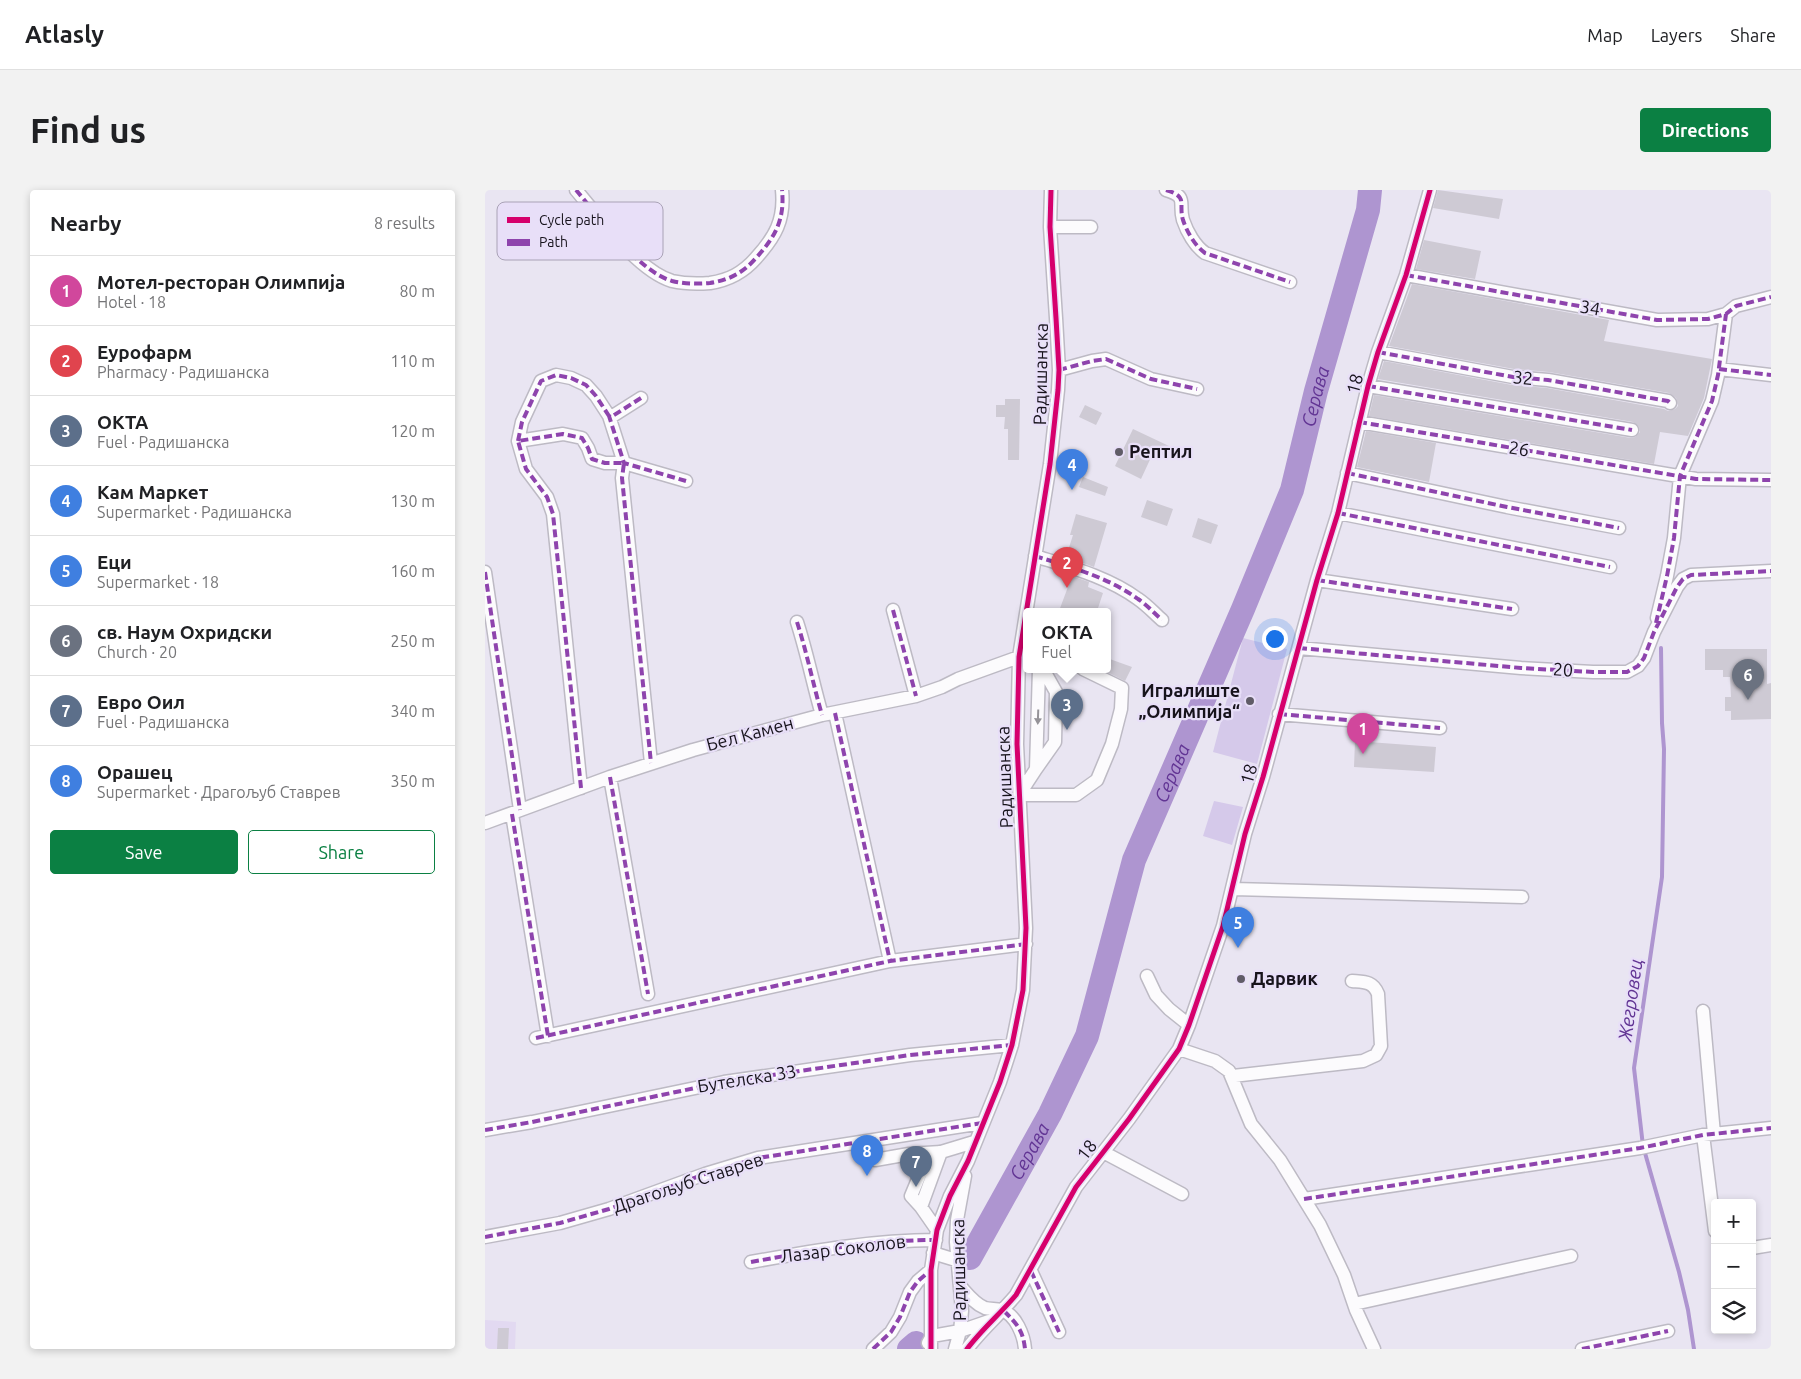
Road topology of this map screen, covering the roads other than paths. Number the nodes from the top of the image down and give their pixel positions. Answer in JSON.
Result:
{"nodes":[{"id":1,"x":576,"y":190,"type":"edge"},
{"id":2,"x":782,"y":190,"type":"edge"},
{"id":3,"x":1051,"y":190,"type":"edge"},
{"id":4,"x":1165,"y":190,"type":"edge"},
{"id":5,"x":1430,"y":190,"type":"edge"},
{"id":6,"x":587,"y":202,"type":"edge"},
{"id":7,"x":1050,"y":227,"type":"junction"},
{"id":8,"x":1091,"y":227,"type":"dead end"},
{"id":9,"x":639,"y":260,"type":"edge"},
{"id":10,"x":1406,"y":274,"type":"junction"},
{"id":11,"x":1290,"y":282,"type":"dead end"},
{"id":12,"x":1771,"y":297,"type":"edge"},
{"id":13,"x":1731,"y":310,"type":"junction"},
{"id":14,"x":1378,"y":352,"type":"junction"},
{"id":15,"x":1719,"y":368,"type":"junction"},
{"id":16,"x":1059,"y":370,"type":"junction"},
{"id":17,"x":1771,"y":375,"type":"edge"},
{"id":18,"x":1368,"y":386,"type":"junction"},
{"id":19,"x":1197,"y":389,"type":"dead end"},
{"id":20,"x":641,"y":398,"type":"dead end"},
{"id":21,"x":1669,"y":402,"type":"dead end"},
{"id":22,"x":609,"y":416,"type":"junction"},
{"id":23,"x":1359,"y":422,"type":"junction"},
{"id":24,"x":1632,"y":430,"type":"dead end"},
{"id":25,"x":518,"y":441,"type":"junction"},
{"id":26,"x":624,"y":462,"type":"junction"},
{"id":27,"x":1347,"y":473,"type":"junction"},
{"id":28,"x":1680,"y":476,"type":"junction"},
{"id":29,"x":1771,"y":480,"type":"edge"},
{"id":30,"x":686,"y":481,"type":"dead end"},
{"id":31,"x":1338,"y":513,"type":"junction"},
{"id":32,"x":1619,"y":528,"type":"dead end"},
{"id":33,"x":1035,"y":556,"type":"junction"},
{"id":34,"x":1610,"y":567,"type":"dead end"},
{"id":35,"x":1771,"y":571,"type":"edge"},
{"id":36,"x":485,"y":572,"type":"edge"},
{"id":37,"x":1317,"y":580,"type":"junction"},
{"id":38,"x":1029,"y":608,"type":"edge"},
{"id":39,"x":1512,"y":609,"type":"dead end"},
{"id":40,"x":893,"y":610,"type":"dead end"},
{"id":41,"x":1162,"y":620,"type":"dead end"},
{"id":42,"x":797,"y":622,"type":"dead end"},
{"id":43,"x":1654,"y":632,"type":"junction"},
{"id":44,"x":1023,"y":646,"type":"edge"},
{"id":45,"x":1299,"y":648,"type":"junction"},
{"id":46,"x":1019,"y":657,"type":"junction"},
{"id":47,"x":1041,"y":673,"type":"edge"},
{"id":48,"x":1044,"y":673,"type":"edge"},
{"id":49,"x":1091,"y":673,"type":"edge"},
{"id":50,"x":916,"y":696,"type":"junction"},
{"id":51,"x":835,"y":712,"type":"junction"},
{"id":52,"x":1279,"y":714,"type":"junction"},
{"id":53,"x":822,"y":715,"type":"junction"},
{"id":54,"x":1440,"y":728,"type":"dead end"},
{"id":55,"x":651,"y":763,"type":"junction"},
{"id":56,"x":1036,"y":768,"type":"junction"},
{"id":57,"x":610,"y":777,"type":"junction"},
{"id":58,"x":581,"y":788,"type":"junction"},
{"id":59,"x":1019,"y":795,"type":"junction"},
{"id":60,"x":516,"y":812,"type":"junction"},
{"id":61,"x":485,"y":823,"type":"edge"},
{"id":62,"x":1233,"y":889,"type":"junction"},
{"id":63,"x":1522,"y":898,"type":"dead end"},
{"id":64,"x":1026,"y":944,"type":"junction"},
{"id":65,"x":890,"y":962,"type":"junction"},
{"id":66,"x":1147,"y":976,"type":"dead end"},
{"id":67,"x":1352,"y":981,"type":"dead end"},
{"id":68,"x":648,"y":994,"type":"dead end"},
{"id":69,"x":1703,"y":1011,"type":"dead end"},
{"id":70,"x":1189,"y":1024,"type":"junction"},
{"id":71,"x":1012,"y":1045,"type":"junction"},
{"id":72,"x":1179,"y":1049,"type":"junction"},
{"id":73,"x":1233,"y":1076,"type":"junction"},
{"id":74,"x":982,"y":1123,"type":"junction"},
{"id":75,"x":1771,"y":1128,"type":"edge"},
{"id":76,"x":485,"y":1130,"type":"edge"},
{"id":77,"x":1709,"y":1135,"type":"junction"},
{"id":78,"x":974,"y":1142,"type":"junction"},
{"id":79,"x":941,"y":1152,"type":"junction"},
{"id":80,"x":1103,"y":1152,"type":"junction"},
{"id":81,"x":875,"y":1160,"type":"dead end"},
{"id":82,"x":967,"y":1161,"type":"junction"},
{"id":83,"x":1182,"y":1194,"type":"dead end"},
{"id":84,"x":1304,"y":1199,"type":"junction"},
{"id":85,"x":1713,"y":1199,"type":"edge"},
{"id":86,"x":485,"y":1237,"type":"edge"},
{"id":87,"x":935,"y":1241,"type":"junction"},
{"id":88,"x":1771,"y":1245,"type":"edge"},
{"id":89,"x":1756,"y":1247,"type":"edge"},
{"id":90,"x":1571,"y":1256,"type":"dead end"},
{"id":91,"x":959,"y":1261,"type":"junction"},
{"id":92,"x":751,"y":1262,"type":"dead end"},
{"id":93,"x":931,"y":1270,"type":"junction"},
{"id":94,"x":1031,"y":1271,"type":"junction"},
{"id":95,"x":961,"y":1287,"type":"junction"},
{"id":96,"x":1354,"y":1304,"type":"junction"},
{"id":97,"x":1004,"y":1311,"type":"junction"},
{"id":98,"x":994,"y":1320,"type":"junction"},
{"id":99,"x":960,"y":1331,"type":"junction"},
{"id":100,"x":1668,"y":1331,"type":"dead end"},
{"id":101,"x":1059,"y":1332,"type":"dead end"},
{"id":102,"x":932,"y":1336,"type":"junction"},
{"id":103,"x":873,"y":1349,"type":"edge"},
{"id":104,"x":925,"y":1349,"type":"edge"},
{"id":105,"x":931,"y":1349,"type":"edge"},
{"id":106,"x":955,"y":1349,"type":"edge"},
{"id":107,"x":967,"y":1349,"type":"edge"},
{"id":108,"x":1025,"y":1349,"type":"edge"},
{"id":109,"x":1374,"y":1349,"type":"edge"},
{"id":110,"x":1582,"y":1349,"type":"edge"}],
"edges":[{"from":1,"to":6,"type":"street"},
{"from":2,"to":9,"type":"street"},
{"from":3,"to":7,"type":"street","name":"Радишанска"},
{"from":4,"to":11,"type":"street"},
{"from":5,"to":10,"type":"street","name":"18"},
{"from":7,"to":8,"type":"street"},
{"from":7,"to":16,"type":"street","name":"Радишанска"},
{"from":10,"to":13,"type":"street","name":"34"},
{"from":10,"to":14,"type":"street","name":"18"},
{"from":12,"to":13,"type":"street","name":"34"},
{"from":13,"to":15,"type":"street"},
{"from":14,"to":18,"type":"street","name":"18"},
{"from":14,"to":21,"type":"street","name":"32"},
{"from":15,"to":17,"type":"street"},
{"from":15,"to":28,"type":"street"},
{"from":16,"to":19,"type":"street"},
{"from":16,"to":33,"type":"street","name":"Радишанска"},
{"from":18,"to":23,"type":"street","name":"18"},
{"from":18,"to":24,"type":"street","name":"18"},
{"from":20,"to":22,"type":"street"},
{"from":22,"to":25,"type":"street"},
{"from":22,"to":26,"type":"street"},
{"from":23,"to":27,"type":"street","name":"18"},
{"from":23,"to":28,"type":"street","name":"26"},
{"from":25,"to":26,"type":"street"},
{"from":25,"to":58,"type":"street"},
{"from":26,"to":30,"type":"street"},
{"from":26,"to":55,"type":"street"},
{"from":27,"to":31,"type":"street","name":"18"},
{"from":27,"to":32,"type":"street"},
{"from":28,"to":29,"type":"street","name":"26"},
{"from":28,"to":43,"type":"street"},
{"from":31,"to":34,"type":"street"},
{"from":31,"to":37,"type":"street","name":"18"},
{"from":33,"to":38,"type":"street","name":"Радишанска"},
{"from":33,"to":41,"type":"street"},
{"from":35,"to":43,"type":"street","name":"20"},
{"from":36,"to":60,"type":"street"},
{"from":37,"to":39,"type":"street"},
{"from":37,"to":45,"type":"street","name":"18"},
{"from":40,"to":50,"type":"street"},
{"from":42,"to":53,"type":"street"},
{"from":43,"to":45,"type":"street","name":"20"},
{"from":44,"to":46,"type":"street","name":"Радишанска"},
{"from":45,"to":52,"type":"street","name":"18"},
{"from":46,"to":50,"type":"street","name":"Бел Камен"},
{"from":46,"to":59,"type":"street","name":"Радишанска"},
{"from":47,"to":56,"type":"street","one_way":true},
{"from":48,"to":56,"type":"street"},
{"from":49,"to":59,"type":"street"},
{"from":50,"to":51,"type":"street","name":"Бел Камен"},
{"from":51,"to":53,"type":"street","name":"Бел Камен"},
{"from":51,"to":65,"type":"street"},
{"from":52,"to":54,"type":"street"},
{"from":52,"to":62,"type":"street","name":"18"},
{"from":53,"to":55,"type":"street","name":"Бел Камен"},
{"from":55,"to":57,"type":"street","name":"Бел Камен"},
{"from":56,"to":59,"type":"street"},
{"from":57,"to":58,"type":"street","name":"Бел Камен"},
{"from":57,"to":68,"type":"street"},
{"from":58,"to":60,"type":"street","name":"Бел Камен"},
{"from":59,"to":64,"type":"street","name":"Радишанска"},
{"from":60,"to":61,"type":"street","name":"Бел Камен"},
{"from":60,"to":65,"type":"street"},
{"from":62,"to":63,"type":"street"},
{"from":62,"to":70,"type":"street","name":"18"},
{"from":64,"to":65,"type":"street"},
{"from":64,"to":71,"type":"street","name":"Радишанска"},
{"from":66,"to":70,"type":"street"},
{"from":67,"to":73,"type":"street"},
{"from":69,"to":77,"type":"street"},
{"from":70,"to":72,"type":"street","name":"18"},
{"from":71,"to":74,"type":"street","name":"Радишанска"},
{"from":71,"to":76,"type":"street","name":"Бутелска 33"},
{"from":72,"to":73,"type":"street"},
{"from":72,"to":80,"type":"street","name":"18"},
{"from":73,"to":84,"type":"street"},
{"from":74,"to":78,"type":"street","name":"Радишанска"},
{"from":74,"to":86,"type":"street","name":"Драгољуб Ставрев"},
{"from":75,"to":77,"type":"street"},
{"from":77,"to":84,"type":"street"},
{"from":77,"to":85,"type":"street"},
{"from":78,"to":79,"type":"street"},
{"from":78,"to":82,"type":"street","name":"Радишанска"},
{"from":79,"to":81,"type":"street"},
{"from":79,"to":87,"type":"street"},
{"from":80,"to":83,"type":"street"},
{"from":80,"to":94,"type":"street","name":"18"},
{"from":82,"to":87,"type":"street","name":"Радишанска"},
{"from":82,"to":91,"type":"street","name":"Радишанска"},
{"from":84,"to":96,"type":"street"},
{"from":87,"to":91,"type":"street","name":"Лазар Соколов"},
{"from":87,"to":92,"type":"street","name":"Лазар Соколов"},
{"from":87,"to":93,"type":"street","name":"Радишанска"},
{"from":88,"to":89,"type":"street"},
{"from":90,"to":96,"type":"street"},
{"from":91,"to":95,"type":"street","name":"Радишанска"},
{"from":93,"to":102,"type":"street","name":"Радишанска"},
{"from":93,"to":103,"type":"street"},
{"from":94,"to":97,"type":"street","name":"18"},
{"from":94,"to":101,"type":"street"},
{"from":95,"to":97,"type":"street"},
{"from":95,"to":99,"type":"street","name":"Радишанска"},
{"from":96,"to":109,"type":"street"},
{"from":97,"to":98,"type":"street","name":"18"},
{"from":97,"to":108,"type":"street"},
{"from":98,"to":99,"type":"street","name":"18"},
{"from":98,"to":107,"type":"street"},
{"from":99,"to":102,"type":"street","name":"18"},
{"from":99,"to":106,"type":"street","name":"Радишанска"},
{"from":100,"to":110,"type":"street"},
{"from":102,"to":104,"type":"street"},
{"from":102,"to":105,"type":"street","name":"Радишанска"}]}
